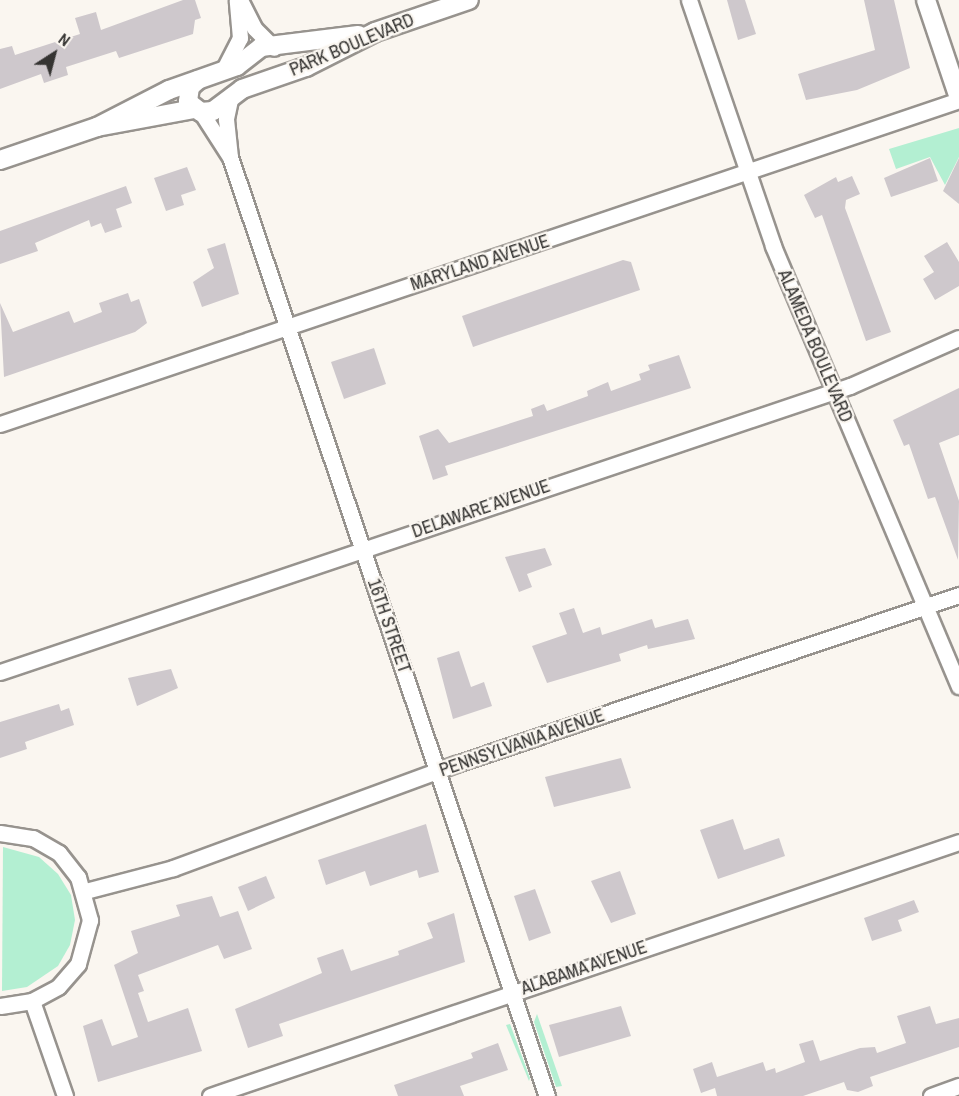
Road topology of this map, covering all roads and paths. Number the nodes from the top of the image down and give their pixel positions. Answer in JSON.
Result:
{"nodes":[{"id":1,"x":238,"y":0,"type":"edge"},
{"id":2,"x":469,"y":0,"type":"edge"},
{"id":3,"x":689,"y":0,"type":"edge"},
{"id":4,"x":926,"y":0,"type":"edge"},
{"id":5,"x":375,"y":32,"type":"junction"},
{"id":6,"x":274,"y":48,"type":"junction"},
{"id":7,"x":223,"y":71,"type":"junction"},
{"id":8,"x":269,"y":78,"type":"junction"},
{"id":9,"x":198,"y":80,"type":"junction"},
{"id":10,"x":231,"y":95,"type":"junction"},
{"id":11,"x":959,"y":99,"type":"edge"},
{"id":12,"x":197,"y":111,"type":"junction"},
{"id":13,"x":97,"y":127,"type":"junction"},
{"id":14,"x":230,"y":157,"type":"junction"},
{"id":15,"x":0,"y":160,"type":"edge"},
{"id":16,"x":748,"y":173,"type":"junction"},
{"id":17,"x":288,"y":328,"type":"junction"},
{"id":18,"x":959,"y":338,"type":"edge"},
{"id":19,"x":833,"y":390,"type":"junction"},
{"id":20,"x":0,"y":424,"type":"edge"},
{"id":21,"x":362,"y":549,"type":"junction"},
{"id":22,"x":959,"y":595,"type":"edge"},
{"id":23,"x":926,"y":606,"type":"junction"},
{"id":24,"x":0,"y":672,"type":"edge"},
{"id":25,"x":959,"y":686,"type":"edge"},
{"id":26,"x":439,"y":771,"type":"junction"},
{"id":27,"x":0,"y":833,"type":"edge"},
{"id":28,"x":959,"y":842,"type":"edge"},
{"id":29,"x":85,"y":891,"type":"junction"},
{"id":30,"x":513,"y":993,"type":"junction"},
{"id":31,"x":32,"y":1001,"type":"junction"},
{"id":32,"x":0,"y":1006,"type":"edge"},
{"id":33,"x":959,"y":1086,"type":"edge"},
{"id":34,"x":65,"y":1096,"type":"edge"},
{"id":35,"x":210,"y":1096,"type":"edge"},
{"id":36,"x":547,"y":1096,"type":"edge"},
{"id":37,"x":931,"y":1096,"type":"edge"}],
"edges":[{"from":1,"to":6,"type":"street"},
{"from":1,"to":7,"type":"street"},
{"from":2,"to":5,"type":"street","name":"PARK BOULEVARD"},
{"from":3,"to":16,"type":"street","name":"ALAMEDA BOULEVARD"},
{"from":4,"to":11,"type":"street"},
{"from":5,"to":6,"type":"street"},
{"from":5,"to":8,"type":"street","name":"PARK BOULEVARD"},
{"from":6,"to":7,"type":"street"},
{"from":6,"to":8,"type":"street"},
{"from":7,"to":9,"type":"street"},
{"from":8,"to":10,"type":"street","name":"PARK BOULEVARD"},
{"from":9,"to":12,"type":"street"},
{"from":9,"to":13,"type":"street"},
{"from":10,"to":12,"type":"street","name":"PARK BOULEVARD"},
{"from":10,"to":14,"type":"street"},
{"from":11,"to":16,"type":"street","name":"MARYLAND AVENUE"},
{"from":12,"to":13,"type":"street"},
{"from":12,"to":14,"type":"street"},
{"from":13,"to":15,"type":"street"},
{"from":14,"to":17,"type":"street","name":"16TH STREET"},
{"from":16,"to":17,"type":"street","name":"MARYLAND AVENUE"},
{"from":16,"to":19,"type":"street","name":"ALAMEDA BOULEVARD"},
{"from":17,"to":20,"type":"street","name":"MARYLAND AVENUE"},
{"from":17,"to":21,"type":"street","name":"16TH STREET"},
{"from":18,"to":19,"type":"street","name":"DELAWARE AVENUE"},
{"from":19,"to":21,"type":"street","name":"DELAWARE AVENUE"},
{"from":19,"to":23,"type":"street","name":"ALAMEDA BOULEVARD"},
{"from":21,"to":24,"type":"street","name":"DELAWARE AVENUE"},
{"from":21,"to":26,"type":"street","name":"16TH STREET"},
{"from":22,"to":23,"type":"street","name":"PENNSYLVANIA AVENUE"},
{"from":23,"to":25,"type":"street","name":"ALAMEDA BOULEVARD"},
{"from":23,"to":26,"type":"street","name":"PENNSYLVANIA AVENUE"},
{"from":26,"to":29,"type":"street","name":"PENNSYLVANIA AVENUE"},
{"from":26,"to":30,"type":"street","name":"16TH STREET"},
{"from":27,"to":29,"type":"street"},
{"from":28,"to":30,"type":"street","name":"ALABAMA AVENUE"},
{"from":29,"to":31,"type":"street"},
{"from":30,"to":35,"type":"street","name":"ALABAMA AVENUE"},
{"from":30,"to":36,"type":"street","name":"16TH STREET"},
{"from":31,"to":32,"type":"street"},
{"from":31,"to":34,"type":"street"},
{"from":33,"to":37,"type":"street"}]}
